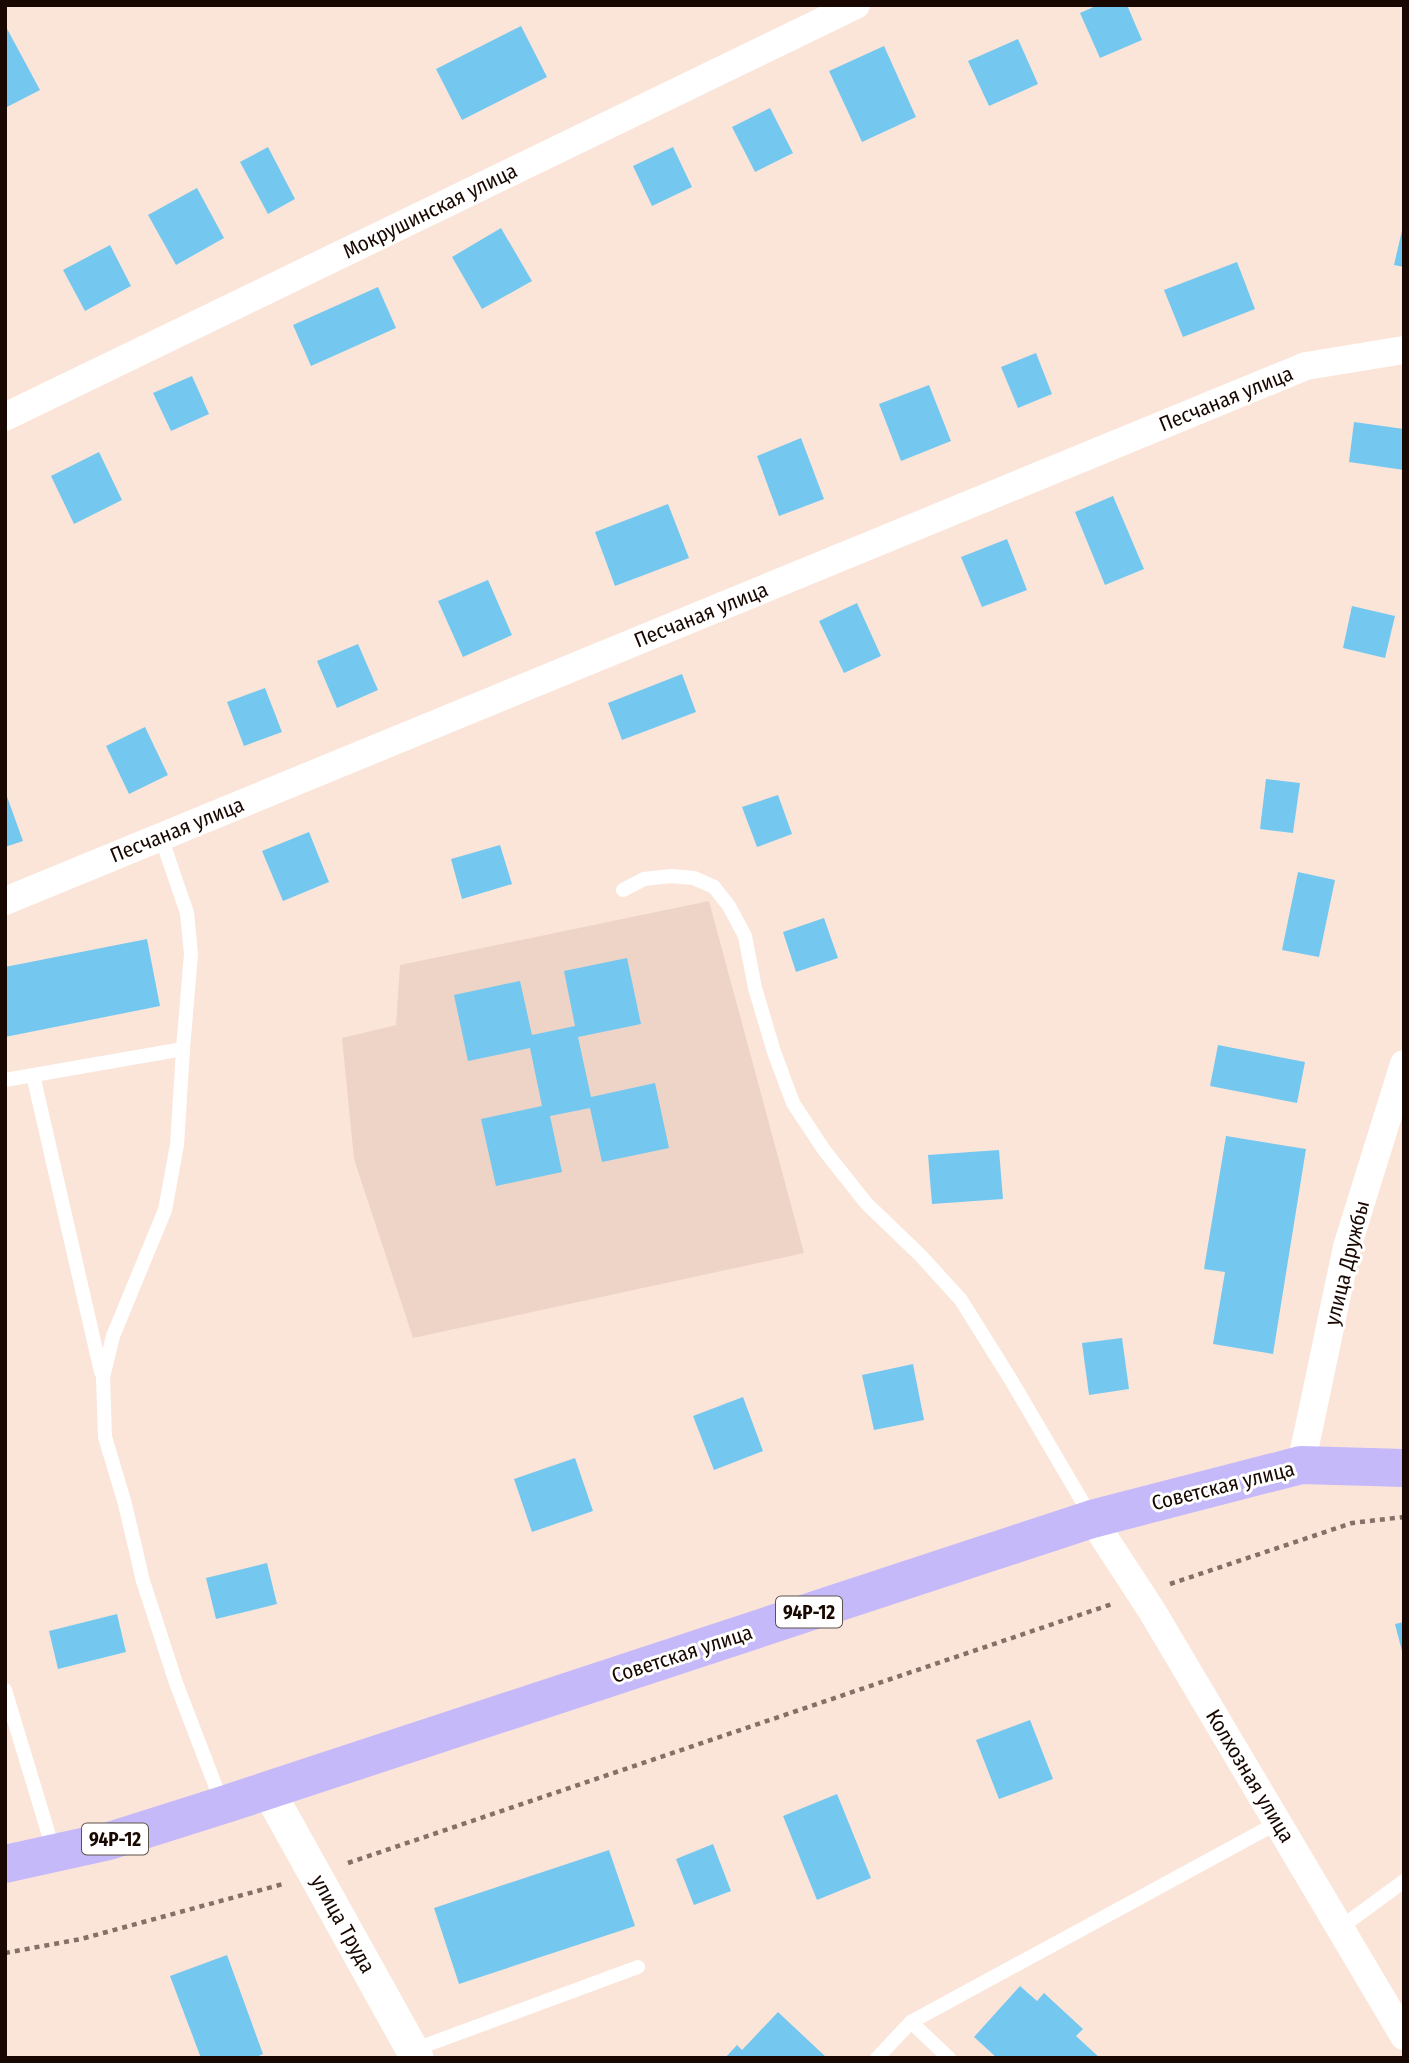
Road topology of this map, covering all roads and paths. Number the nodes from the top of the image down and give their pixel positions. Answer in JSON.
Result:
{"nodes":[{"id":1,"x":856,"y":5,"type":"edge"},
{"id":2,"x":1404,"y":350,"type":"edge"},
{"id":3,"x":5,"y":417,"type":"edge"},
{"id":4,"x":161,"y":837,"type":"junction"},
{"id":5,"x":623,"y":890,"type":"dead end"},
{"id":6,"x":5,"y":901,"type":"edge"},
{"id":7,"x":183,"y":1049,"type":"junction"},
{"id":8,"x":1404,"y":1064,"type":"edge"},
{"id":9,"x":33,"y":1075,"type":"junction"},
{"id":10,"x":5,"y":1080,"type":"edge"},
{"id":11,"x":103,"y":1377,"type":"junction"},
{"id":12,"x":1301,"y":1465,"type":"junction"},
{"id":13,"x":1404,"y":1468,"type":"edge"},
{"id":14,"x":1404,"y":1517,"type":"edge"},
{"id":15,"x":1092,"y":1519,"type":"junction"},
{"id":16,"x":1141,"y":1594,"type":"junction"},
{"id":17,"x":5,"y":1690,"type":"edge"},
{"id":18,"x":268,"y":1790,"type":"junction"},
{"id":19,"x":223,"y":1804,"type":"junction"},
{"id":20,"x":1278,"y":1823,"type":"junction"},
{"id":21,"x":55,"y":1853,"type":"junction"},
{"id":22,"x":5,"y":1864,"type":"edge"},
{"id":23,"x":315,"y":1874,"type":"junction"},
{"id":24,"x":1404,"y":1881,"type":"edge"},
{"id":25,"x":1340,"y":1928,"type":"junction"},
{"id":26,"x":5,"y":1953,"type":"edge"},
{"id":27,"x":638,"y":1967,"type":"dead end"},
{"id":28,"x":911,"y":2022,"type":"junction"},
{"id":29,"x":1404,"y":2036,"type":"edge"},
{"id":30,"x":415,"y":2054,"type":"edge"},
{"id":31,"x":877,"y":2058,"type":"edge"},
{"id":32,"x":949,"y":2058,"type":"edge"}],
"edges":[{"from":1,"to":3,"type":"street","name":"Мокрушинская улица"},
{"from":2,"to":4,"type":"street","name":"Песчаная улица"},
{"from":4,"to":6,"type":"street","name":"Песчаная улица"},
{"from":4,"to":7,"type":"lane"},
{"from":5,"to":15,"type":"lane"},
{"from":7,"to":9,"type":"lane"},
{"from":7,"to":11,"type":"lane"},
{"from":8,"to":12,"type":"street","name":"улица Дружбы"},
{"from":9,"to":10,"type":"lane"},
{"from":9,"to":11,"type":"lane"},
{"from":11,"to":19,"type":"lane"},
{"from":12,"to":13,"type":"main road","name":"Советская улица","number":"94Р-12"},
{"from":12,"to":15,"type":"main road","name":"Советская улица","number":"94Р-12"},
{"from":14,"to":16,"type":"path"},
{"from":15,"to":16,"type":"street","name":"Колхозная улица"},
{"from":15,"to":18,"type":"main road","name":"Советская улица","number":"94Р-12"},
{"from":16,"to":20,"type":"street","name":"Колхозная улица"},
{"from":16,"to":23,"type":"path"},
{"from":17,"to":21,"type":"lane"},
{"from":18,"to":19,"type":"main road","name":"Советская улица","number":"94Р-12"},
{"from":18,"to":23,"type":"street","name":"улица Труда"},
{"from":19,"to":21,"type":"main road","name":"Советская улица","number":"94Р-12"},
{"from":20,"to":25,"type":"street","name":"Колхозная улица"},
{"from":20,"to":28,"type":"lane"},
{"from":21,"to":22,"type":"main road","name":"Советская улица","number":"94Р-12"},
{"from":23,"to":26,"type":"path"},
{"from":23,"to":30,"type":"street","name":"улица Труда"},
{"from":24,"to":25,"type":"lane"},
{"from":25,"to":29,"type":"street","name":"Колхозная улица"},
{"from":27,"to":30,"type":"lane"},
{"from":28,"to":31,"type":"lane"},
{"from":28,"to":32,"type":"lane"}]}
